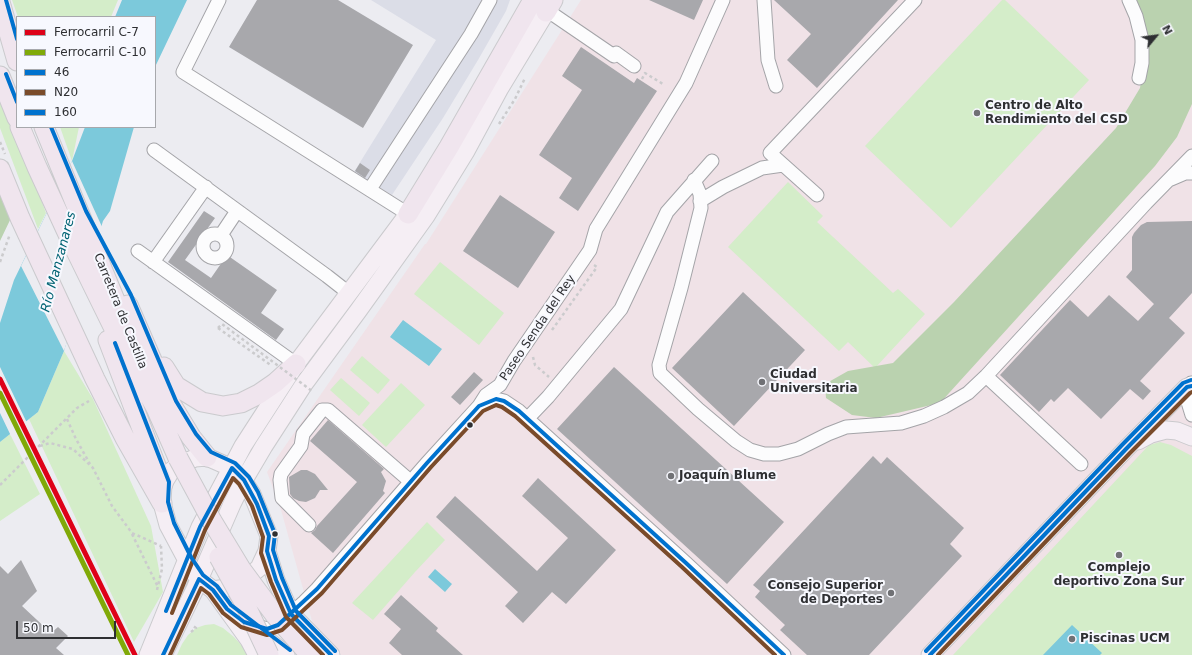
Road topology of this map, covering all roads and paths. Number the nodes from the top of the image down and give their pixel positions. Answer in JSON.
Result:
{"nodes":[{"id":1,"x":219,"y":0,"type":"edge"},
{"id":2,"x":490,"y":0,"type":"edge"},
{"id":3,"x":526,"y":0,"type":"edge"},
{"id":4,"x":723,"y":0,"type":"edge"},
{"id":5,"x":764,"y":0,"type":"edge"},
{"id":6,"x":915,"y":0,"type":"edge"},
{"id":7,"x":1128,"y":0,"type":"edge"},
{"id":8,"x":0,"y":4,"type":"edge"},
{"id":9,"x":544,"y":4,"type":"edge"},
{"id":10,"x":16,"y":58,"type":"edge"},
{"id":11,"x":497,"y":64,"type":"junction"},
{"id":12,"x":634,"y":66,"type":"dead end"},
{"id":13,"x":0,"y":76,"type":"edge"},
{"id":14,"x":1139,"y":78,"type":"dead end"},
{"id":15,"x":642,"y":79,"type":"dead end"},
{"id":16,"x":663,"y":84,"type":"dead end"},
{"id":17,"x":776,"y":86,"type":"dead end"},
{"id":18,"x":16,"y":116,"type":"edge"},
{"id":19,"x":20,"y":128,"type":"edge"},
{"id":20,"x":44,"y":128,"type":"edge"},
{"id":21,"x":154,"y":150,"type":"dead end"},
{"id":22,"x":1192,"y":156,"type":"edge"},
{"id":23,"x":712,"y":161,"type":"dead end"},
{"id":24,"x":783,"y":165,"type":"junction"},
{"id":25,"x":0,"y":169,"type":"edge"},
{"id":26,"x":1192,"y":173,"type":"edge"},
{"id":27,"x":694,"y":180,"type":"junction"},
{"id":28,"x":1168,"y":180,"type":"junction"},
{"id":29,"x":206,"y":187,"type":"junction"},
{"id":30,"x":370,"y":189,"type":"junction"},
{"id":31,"x":816,"y":195,"type":"dead end"},
{"id":32,"x":700,"y":201,"type":"junction"},
{"id":33,"x":237,"y":211,"type":"junction"},
{"id":34,"x":80,"y":214,"type":"junction"},
{"id":35,"x":408,"y":214,"type":"junction"},
{"id":36,"x":16,"y":223,"type":"junction"},
{"id":37,"x":221,"y":235,"type":"dead end"},
{"id":38,"x":72,"y":243,"type":"junction"},
{"id":39,"x":138,"y":251,"type":"dead end"},
{"id":40,"x":0,"y":262,"type":"edge"},
{"id":41,"x":153,"y":262,"type":"junction"},
{"id":42,"x":594,"y":264,"type":"dead end"},
{"id":43,"x":350,"y":294,"type":"junction"},
{"id":44,"x":139,"y":329,"type":"junction"},
{"id":45,"x":551,"y":332,"type":"dead end"},
{"id":46,"x":537,"y":352,"type":"dead end"},
{"id":47,"x":296,"y":364,"type":"junction"},
{"id":48,"x":274,"y":368,"type":"dead end"},
{"id":49,"x":986,"y":376,"type":"junction"},
{"id":50,"x":505,"y":377,"type":"junction"},
{"id":51,"x":549,"y":377,"type":"dead end"},
{"id":52,"x":1190,"y":385,"type":"edge"},
{"id":53,"x":312,"y":391,"type":"dead end"},
{"id":54,"x":93,"y":399,"type":"dead end"},
{"id":55,"x":479,"y":406,"type":"junction"},
{"id":56,"x":156,"y":408,"type":"junction"},
{"id":57,"x":523,"y":415,"type":"junction"},
{"id":58,"x":1192,"y":415,"type":"edge"},
{"id":59,"x":67,"y":419,"type":"junction"},
{"id":60,"x":1192,"y":436,"type":"edge"},
{"id":61,"x":40,"y":446,"type":"junction"},
{"id":62,"x":1126,"y":449,"type":"junction"},
{"id":63,"x":207,"y":457,"type":"junction"},
{"id":64,"x":178,"y":458,"type":"junction"},
{"id":65,"x":1082,"y":464,"type":"dead end"},
{"id":66,"x":93,"y":468,"type":"junction"},
{"id":67,"x":232,"y":468,"type":"junction"},
{"id":68,"x":244,"y":480,"type":"junction"},
{"id":69,"x":410,"y":482,"type":"junction"},
{"id":70,"x":163,"y":484,"type":"junction"},
{"id":71,"x":0,"y":485,"type":"edge"},
{"id":72,"x":162,"y":504,"type":"junction"},
{"id":73,"x":309,"y":525,"type":"dead end"},
{"id":74,"x":132,"y":533,"type":"junction"},
{"id":75,"x":267,"y":551,"type":"junction"},
{"id":76,"x":186,"y":560,"type":"junction"},
{"id":77,"x":200,"y":580,"type":"junction"},
{"id":78,"x":158,"y":587,"type":"junction"},
{"id":79,"x":213,"y":590,"type":"junction"},
{"id":80,"x":156,"y":593,"type":"dead end"},
{"id":81,"x":227,"y":609,"type":"junction"},
{"id":82,"x":291,"y":614,"type":"junction"},
{"id":83,"x":244,"y":622,"type":"junction"},
{"id":84,"x":148,"y":655,"type":"edge"},
{"id":85,"x":163,"y":655,"type":"edge"},
{"id":86,"x":257,"y":655,"type":"edge"},
{"id":87,"x":269,"y":655,"type":"edge"},
{"id":88,"x":286,"y":655,"type":"edge"},
{"id":89,"x":292,"y":655,"type":"edge"},
{"id":90,"x":310,"y":655,"type":"edge"},
{"id":91,"x":331,"y":655,"type":"edge"},
{"id":92,"x":784,"y":655,"type":"edge"},
{"id":93,"x":930,"y":655,"type":"edge"}],
"edges":[{"from":1,"to":30,"type":"street"},
{"from":2,"to":30,"type":"street"},
{"from":3,"to":11,"type":"highway"},
{"from":4,"to":50,"type":"street","name":"Paseo Senda del Rey"},
{"from":5,"to":17,"type":"street"},
{"from":6,"to":24,"type":"street"},
{"from":7,"to":14,"type":"street"},
{"from":8,"to":10,"type":"highway"},
{"from":9,"to":11,"type":"highway"},
{"from":9,"to":12,"type":"street"},
{"from":9,"to":68,"type":"main road"},
{"from":11,"to":35,"type":"highway"},
{"from":13,"to":18,"type":"highway"},
{"from":15,"to":16,"type":"path"},
{"from":19,"to":38,"type":"highway","name":"Carretera de Castilla"},
{"from":20,"to":34,"type":"highway","name":"Carretera de Castilla"},
{"from":21,"to":29,"type":"street"},
{"from":22,"to":28,"type":"street"},
{"from":23,"to":27,"type":"street"},
{"from":24,"to":31,"type":"street"},
{"from":24,"to":32,"type":"street"},
{"from":25,"to":36,"type":"highway"},
{"from":26,"to":28,"type":"street"},
{"from":27,"to":32,"type":"street"},
{"from":27,"to":57,"type":"street"},
{"from":28,"to":49,"type":"street"},
{"from":29,"to":33,"type":"street"},
{"from":29,"to":41,"type":"street"},
{"from":30,"to":35,"type":"street"},
{"from":32,"to":49,"type":"street"},
{"from":33,"to":37,"type":"street"},
{"from":33,"to":43,"type":"street"},
{"from":34,"to":44,"type":"highway"},
{"from":34,"to":56,"type":"highway","name":"Carretera de Castilla"},
{"from":35,"to":43,"type":"main road"},
{"from":36,"to":40,"type":"path"},
{"from":36,"to":72,"type":"highway"},
{"from":38,"to":56,"type":"highway","name":"Carretera de Castilla"},
{"from":38,"to":70,"type":"highway"},
{"from":39,"to":41,"type":"street"},
{"from":41,"to":47,"type":"street"},
{"from":42,"to":45,"type":"path"},
{"from":43,"to":47,"type":"main road"},
{"from":44,"to":47,"type":"highway"},
{"from":44,"to":63,"type":"highway"},
{"from":46,"to":51,"type":"path"},
{"from":47,"to":67,"type":"main road"},
{"from":48,"to":53,"type":"path","bridge":true},
{"from":49,"to":65,"type":"street"},
{"from":50,"to":55,"type":"street","name":"Paseo Senda del Rey"},
{"from":50,"to":57,"type":"street"},
{"from":52,"to":58,"type":"street"},
{"from":52,"to":62,"type":"main road"},
{"from":54,"to":59,"type":"path"},
{"from":55,"to":57,"type":"street"},
{"from":55,"to":69,"type":"street","name":"Paseo Senda del Rey"},
{"from":56,"to":64,"type":"highway","name":"Carretera de Castilla"},
{"from":57,"to":92,"type":"street"},
{"from":59,"to":61,"type":"path"},
{"from":59,"to":66,"type":"path"},
{"from":60,"to":62,"type":"main road"},
{"from":61,"to":66,"type":"path"},
{"from":61,"to":71,"type":"path"},
{"from":62,"to":93,"type":"main road"},
{"from":63,"to":67,"type":"main road"},
{"from":63,"to":70,"type":"main road"},
{"from":64,"to":87,"type":"highway","bridge":true},
{"from":64,"to":90,"type":"highway","bridge":true},
{"from":66,"to":74,"type":"path"},
{"from":67,"to":68,"type":"main road"},
{"from":67,"to":76,"type":"main road"},
{"from":68,"to":75,"type":"main road"},
{"from":68,"to":77,"type":"main road"},
{"from":69,"to":73,"type":"street"},
{"from":69,"to":82,"type":"street","name":"Paseo Senda del Rey"},
{"from":70,"to":72,"type":"main road"},
{"from":72,"to":76,"type":"main road"},
{"from":74,"to":78,"type":"path"},
{"from":74,"to":78,"type":"path"},
{"from":75,"to":79,"type":"main road"},
{"from":75,"to":82,"type":"main road"},
{"from":76,"to":77,"type":"main road"},
{"from":76,"to":84,"type":"main road"},
{"from":77,"to":79,"type":"main road"},
{"from":77,"to":85,"type":"main road"},
{"from":78,"to":80,"type":"path"},
{"from":79,"to":81,"type":"main road"},
{"from":81,"to":83,"type":"main road"},
{"from":81,"to":86,"type":"main road"},
{"from":82,"to":83,"type":"street","name":"Paseo Senda del Rey"},
{"from":82,"to":89,"type":"main road"},
{"from":82,"to":91,"type":"main road"},
{"from":83,"to":88,"type":"main road"}]}
